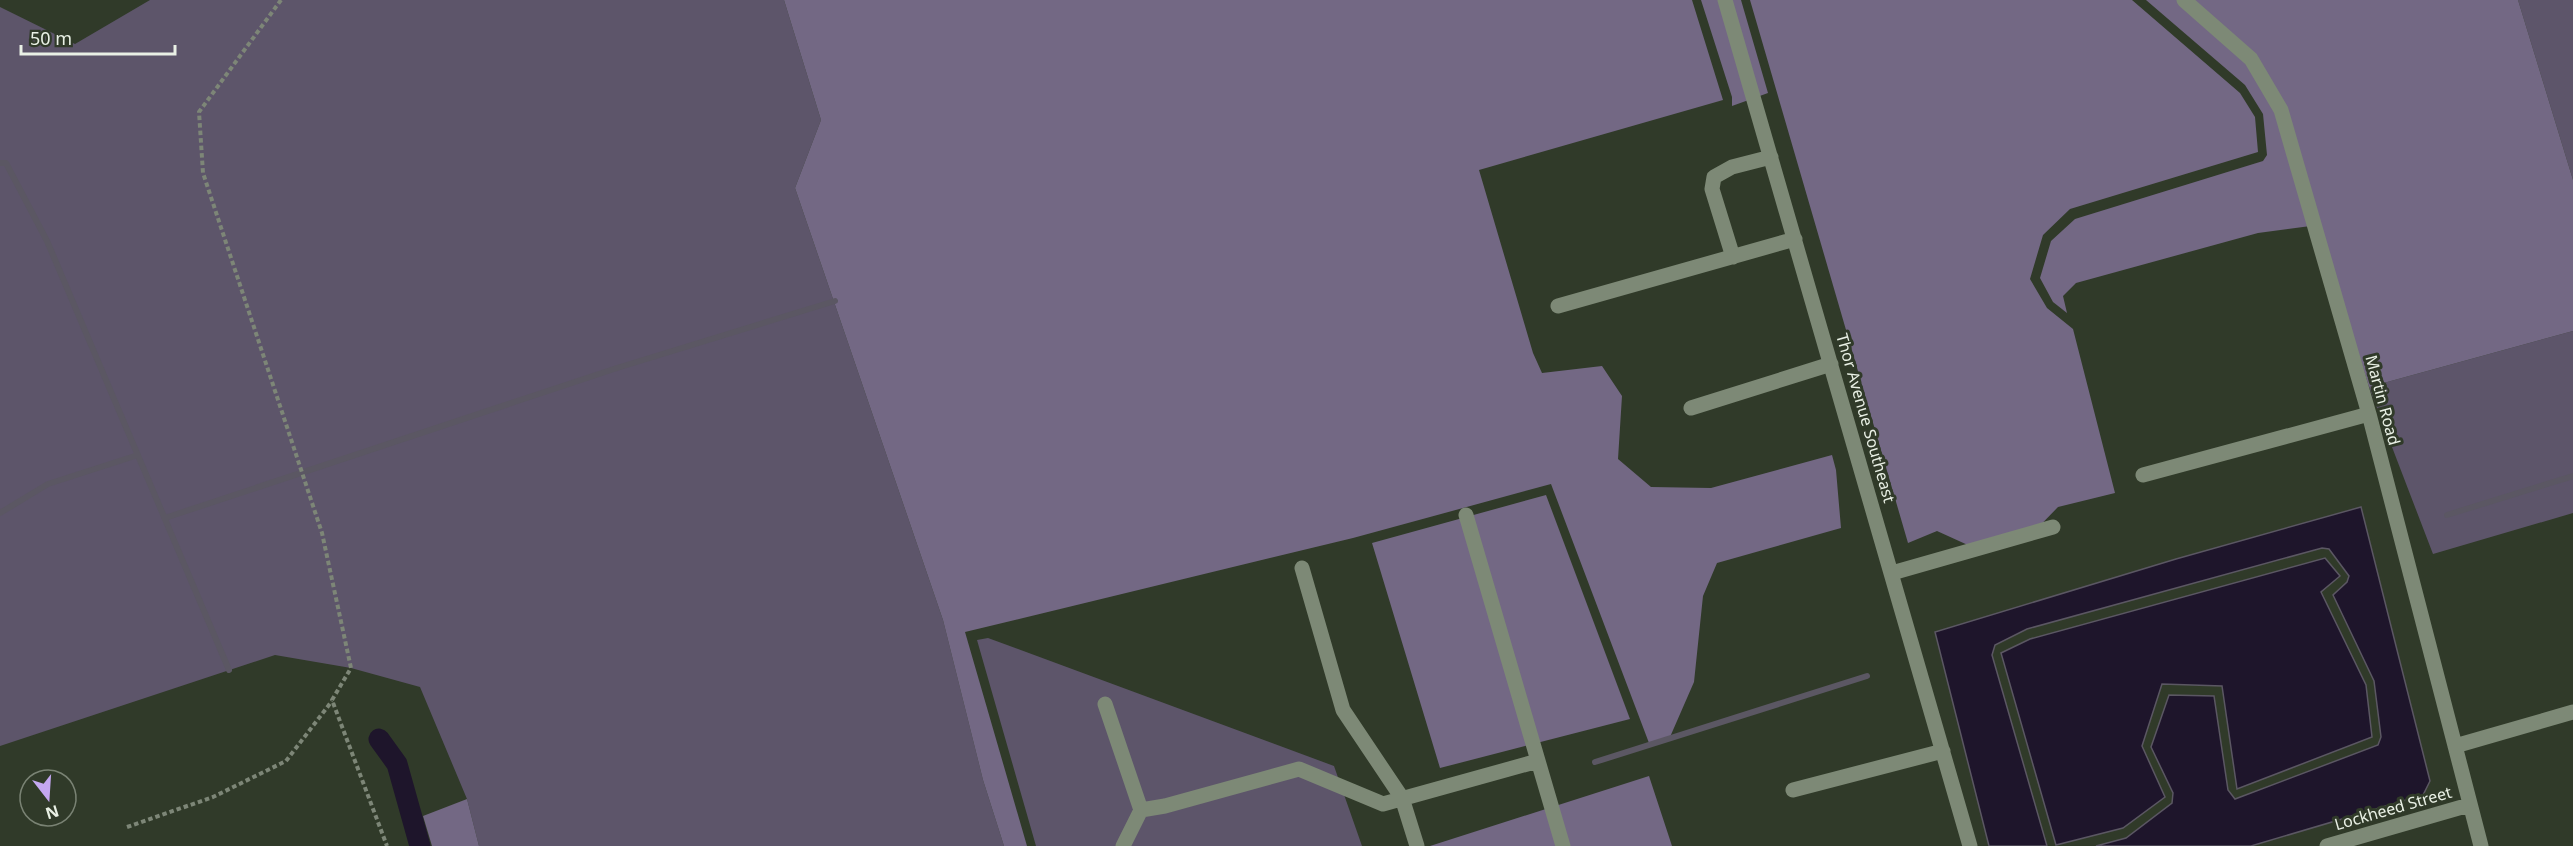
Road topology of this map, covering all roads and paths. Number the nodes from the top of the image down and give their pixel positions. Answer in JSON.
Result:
{"nodes":[{"id":1,"x":281,"y":0,"type":"edge"},
{"id":2,"x":1725,"y":0,"type":"edge"},
{"id":3,"x":2184,"y":0,"type":"edge"},
{"id":4,"x":1771,"y":158,"type":"junction"},
{"id":5,"x":1795,"y":239,"type":"junction"},
{"id":6,"x":1733,"y":257,"type":"junction"},
{"id":7,"x":1558,"y":306,"type":"dead end"},
{"id":8,"x":1831,"y":364,"type":"junction"},
{"id":9,"x":1691,"y":408,"type":"dead end"},
{"id":10,"x":2369,"y":414,"type":"junction"},
{"id":11,"x":2144,"y":475,"type":"dead end"},
{"id":12,"x":1466,"y":515,"type":"dead end"},
{"id":13,"x":2053,"y":527,"type":"dead end"},
{"id":14,"x":1302,"y":568,"type":"dead end"},
{"id":15,"x":1892,"y":573,"type":"junction"},
{"id":16,"x":332,"y":700,"type":"junction"},
{"id":17,"x":1105,"y":704,"type":"dead end"},
{"id":18,"x":2573,"y":712,"type":"edge"},
{"id":19,"x":2455,"y":746,"type":"junction"},
{"id":20,"x":1943,"y":751,"type":"junction"},
{"id":21,"x":1539,"y":760,"type":"junction"},
{"id":22,"x":1792,"y":790,"type":"dead end"},
{"id":23,"x":1402,"y":798,"type":"junction"},
{"id":24,"x":2469,"y":805,"type":"junction"},
{"id":25,"x":1141,"y":810,"type":"junction"},
{"id":26,"x":127,"y":827,"type":"dead end"},
{"id":27,"x":387,"y":846,"type":"edge"},
{"id":28,"x":1123,"y":846,"type":"edge"},
{"id":29,"x":1417,"y":846,"type":"edge"},
{"id":30,"x":1563,"y":846,"type":"edge"},
{"id":31,"x":1970,"y":846,"type":"edge"},
{"id":32,"x":2327,"y":846,"type":"edge"},
{"id":33,"x":2481,"y":846,"type":"edge"}],
"edges":[{"from":1,"to":16,"type":"path"},
{"from":2,"to":4,"type":"street","name":"Thor Avenue Southeast"},
{"from":3,"to":10,"type":"street","name":"Martin Road"},
{"from":4,"to":5,"type":"street","name":"Thor Avenue Southeast"},
{"from":4,"to":6,"type":"street"},
{"from":5,"to":6,"type":"street"},
{"from":5,"to":8,"type":"street","name":"Thor Avenue Southeast"},
{"from":6,"to":7,"type":"street"},
{"from":8,"to":9,"type":"street"},
{"from":8,"to":15,"type":"street","name":"Thor Avenue Southeast"},
{"from":10,"to":11,"type":"street"},
{"from":10,"to":19,"type":"street","name":"Martin Road"},
{"from":12,"to":21,"type":"street"},
{"from":13,"to":15,"type":"street"},
{"from":14,"to":23,"type":"street"},
{"from":15,"to":20,"type":"street","name":"Thor Avenue Southeast"},
{"from":16,"to":26,"type":"path"},
{"from":16,"to":27,"type":"path"},
{"from":17,"to":25,"type":"street"},
{"from":18,"to":19,"type":"street"},
{"from":19,"to":24,"type":"street","name":"Martin Road"},
{"from":20,"to":22,"type":"street"},
{"from":20,"to":31,"type":"street","name":"Thor Avenue Southeast"},
{"from":21,"to":23,"type":"street"},
{"from":21,"to":30,"type":"street"},
{"from":23,"to":25,"type":"street"},
{"from":23,"to":29,"type":"street"},
{"from":24,"to":32,"type":"street","name":"Lockheed Street"},
{"from":24,"to":33,"type":"street","name":"Martin Road"},
{"from":25,"to":28,"type":"street"}]}
